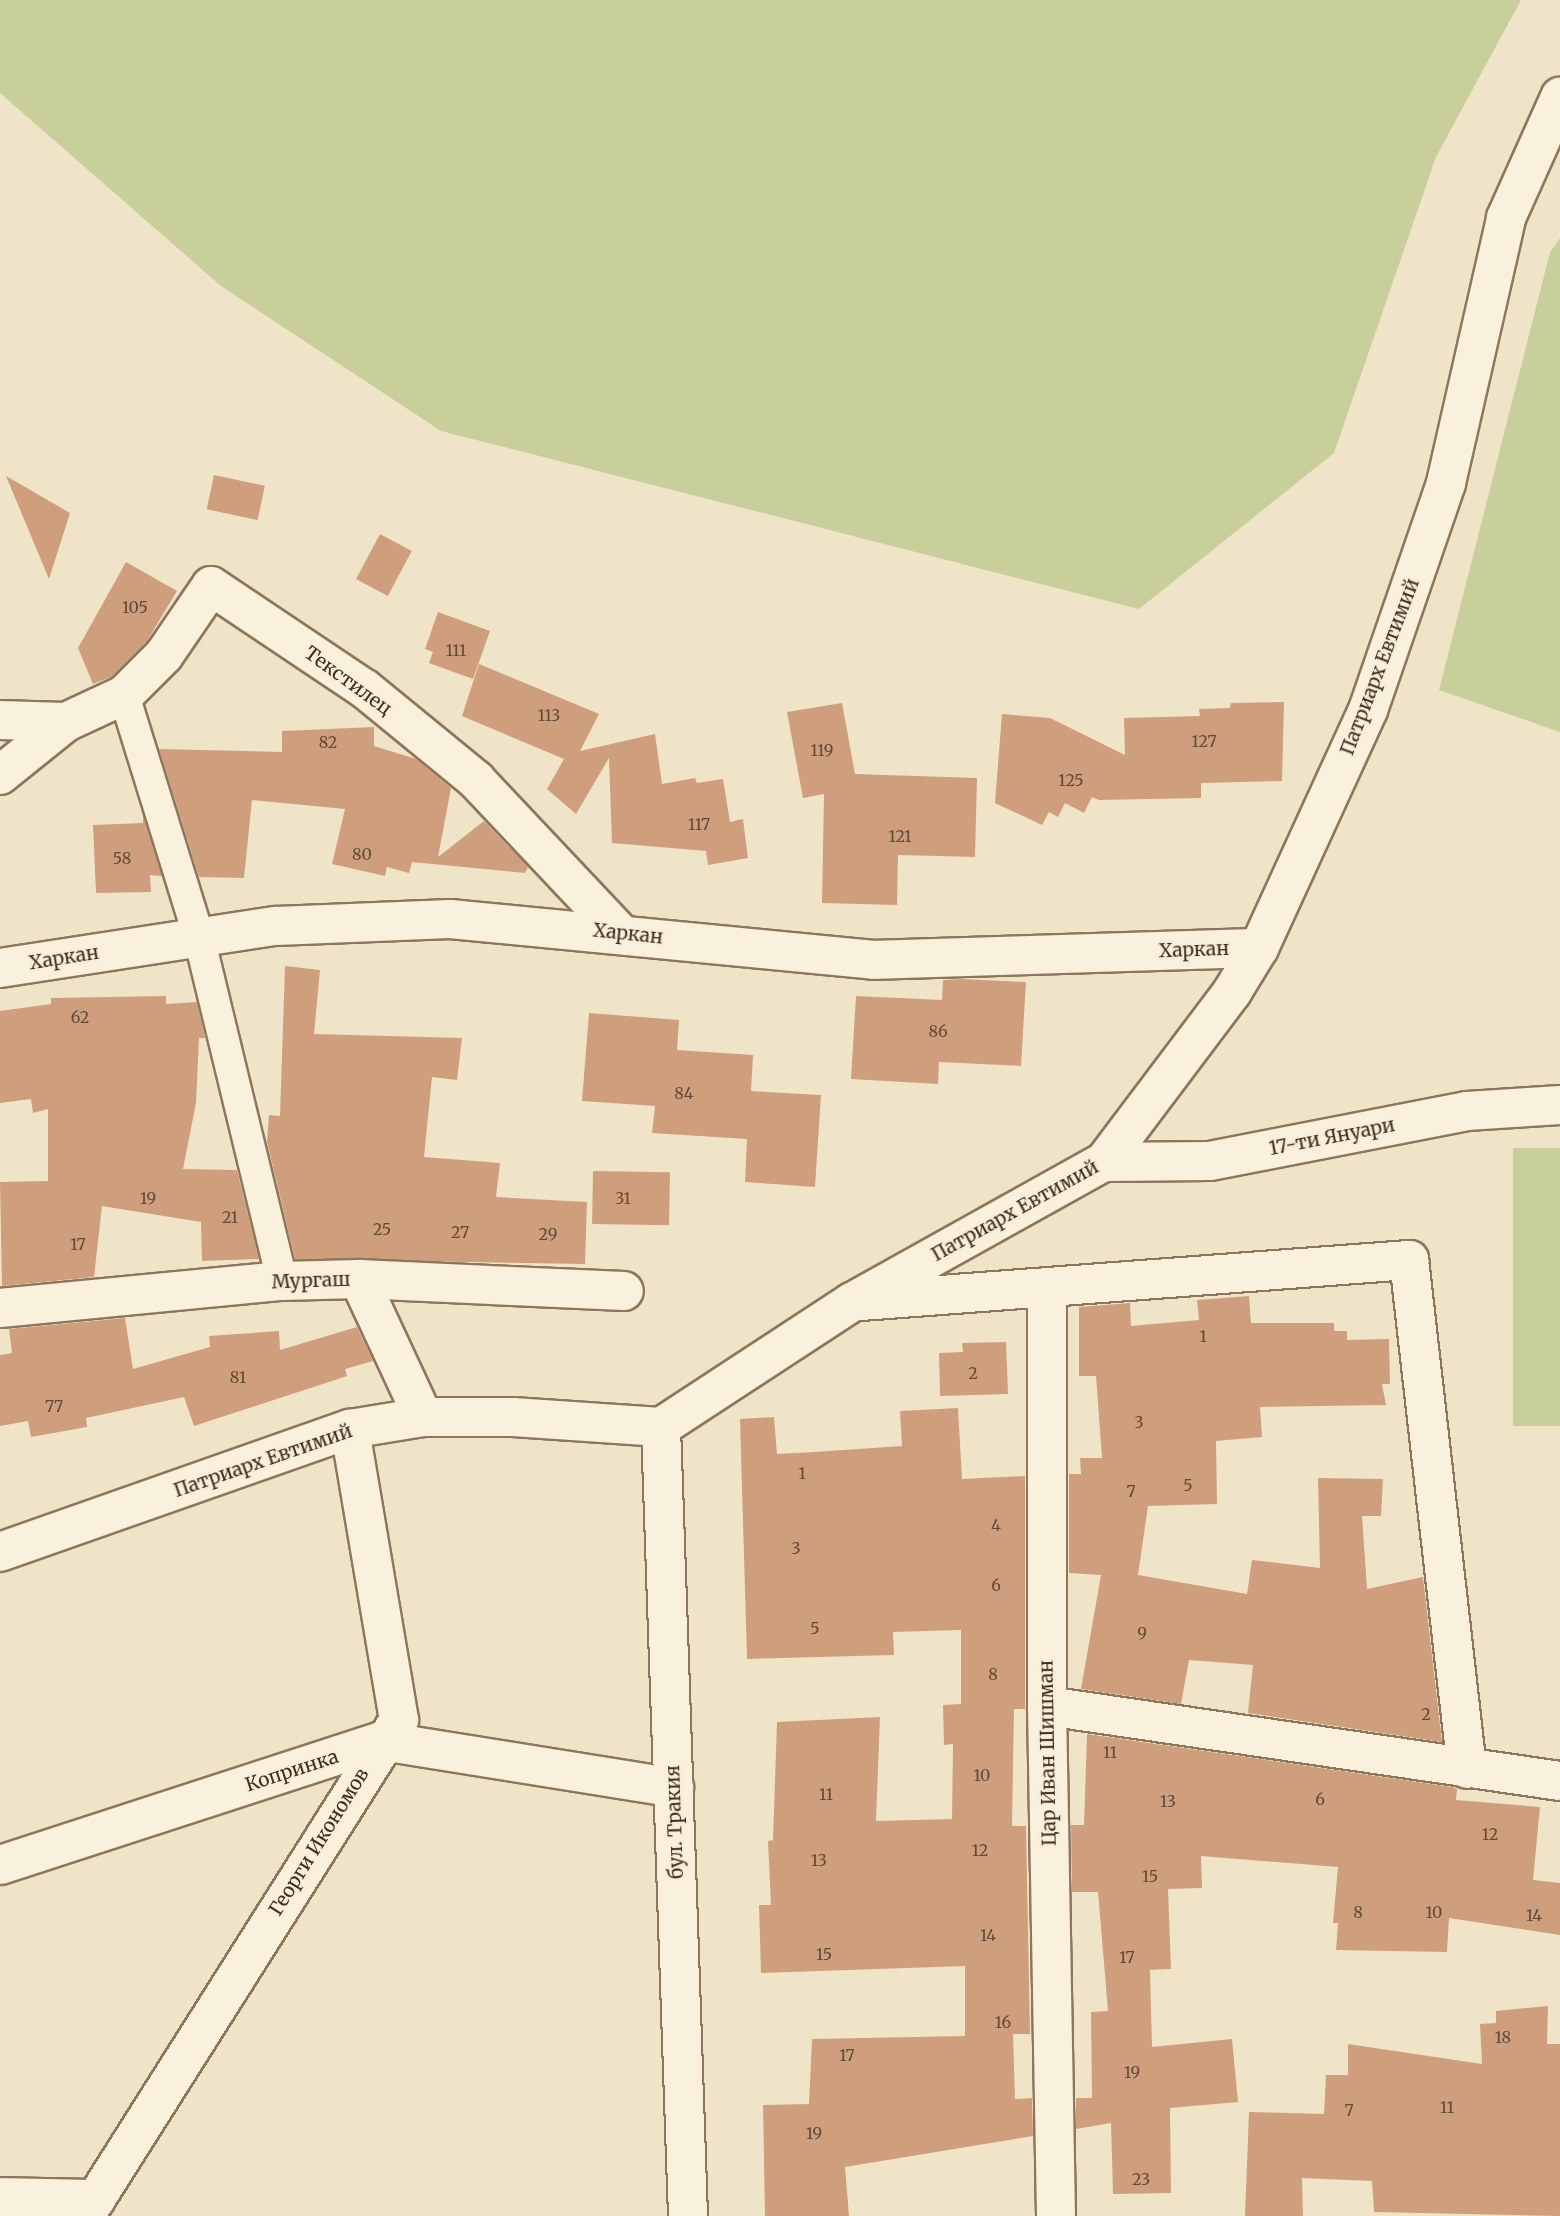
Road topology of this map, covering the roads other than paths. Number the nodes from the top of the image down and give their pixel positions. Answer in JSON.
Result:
{"nodes":[{"id":1,"x":1560,"y":97,"type":"edge"},
{"id":2,"x":124,"y":695,"type":"junction"},
{"id":3,"x":0,"y":720,"type":"edge"},
{"id":4,"x":66,"y":722,"type":"junction"},
{"id":5,"x":0,"y":775,"type":"edge"},
{"id":6,"x":619,"y":932,"type":"junction"},
{"id":7,"x":199,"y":937,"type":"junction"},
{"id":8,"x":1259,"y":948,"type":"junction"},
{"id":9,"x":0,"y":968,"type":"edge"},
{"id":10,"x":1560,"y":1105,"type":"edge"},
{"id":11,"x":1104,"y":1162,"type":"junction"},
{"id":12,"x":359,"y":1279,"type":"junction"},
{"id":13,"x":282,"y":1281,"type":"junction"},
{"id":14,"x":1047,"y":1290,"type":"junction"},
{"id":15,"x":624,"y":1291,"type":"dead end"},
{"id":16,"x":852,"y":1302,"type":"junction"},
{"id":17,"x":0,"y":1308,"type":"edge"},
{"id":18,"x":423,"y":1417,"type":"junction"},
{"id":19,"x":661,"y":1427,"type":"junction"},
{"id":20,"x":350,"y":1429,"type":"junction"},
{"id":21,"x":0,"y":1552,"type":"edge"},
{"id":22,"x":1047,"y":1706,"type":"junction"},
{"id":23,"x":382,"y":1741,"type":"junction"},
{"id":24,"x":1468,"y":1769,"type":"junction"},
{"id":25,"x":1560,"y":1781,"type":"edge"},
{"id":26,"x":674,"y":1788,"type":"junction"},
{"id":27,"x":0,"y":1865,"type":"edge"},
{"id":28,"x":0,"y":2197,"type":"edge"},
{"id":29,"x":91,"y":2208,"type":"edge"},
{"id":30,"x":688,"y":2216,"type":"edge"},
{"id":31,"x":1056,"y":2216,"type":"edge"}],
"edges":[{"from":1,"to":8,"type":"street","name":"Патриарх Евтимий"},
{"from":2,"to":4,"type":"street","name":"Текстилец"},
{"from":2,"to":6,"type":"street","name":"Текстилец"},
{"from":2,"to":7,"type":"street"},
{"from":3,"to":4,"type":"street","name":"Текстилец"},
{"from":4,"to":5,"type":"street","name":"Текстилец"},
{"from":6,"to":7,"type":"street","name":"Харкан"},
{"from":6,"to":8,"type":"street","name":"Харкан"},
{"from":7,"to":9,"type":"street","name":"Харкан"},
{"from":7,"to":13,"type":"street"},
{"from":8,"to":11,"type":"street","name":"Патриарх Евтимий"},
{"from":10,"to":11,"type":"street","name":"17-ти Януари"},
{"from":11,"to":16,"type":"street","name":"Патриарх Евтимий"},
{"from":12,"to":13,"type":"street","name":"Мургаш"},
{"from":12,"to":15,"type":"street","name":"Мургаш"},
{"from":12,"to":18,"type":"street"},
{"from":13,"to":17,"type":"street","name":"Мургаш"},
{"from":14,"to":16,"type":"street"},
{"from":14,"to":22,"type":"street","name":"Цар Иван Шишман"},
{"from":14,"to":24,"type":"street"},
{"from":16,"to":19,"type":"street","name":"Патриарх Евтимий"},
{"from":18,"to":19,"type":"street","name":"Патриарх Евтимий"},
{"from":18,"to":20,"type":"street","name":"Патриарх Евтимий"},
{"from":19,"to":26,"type":"street","name":"бул. Тракия"},
{"from":20,"to":21,"type":"street","name":"Патриарх Евтимий"},
{"from":20,"to":23,"type":"street","name":"Георги Икономов"},
{"from":22,"to":24,"type":"street"},
{"from":22,"to":31,"type":"street","name":"Цар Иван Шишман"},
{"from":23,"to":26,"type":"street","name":"Копринка"},
{"from":23,"to":27,"type":"street","name":"Копринка"},
{"from":23,"to":29,"type":"street","name":"Георги Икономов"},
{"from":24,"to":25,"type":"street"},
{"from":26,"to":30,"type":"street","name":"бул. Тракия"},
{"from":28,"to":29,"type":"street"}]}
